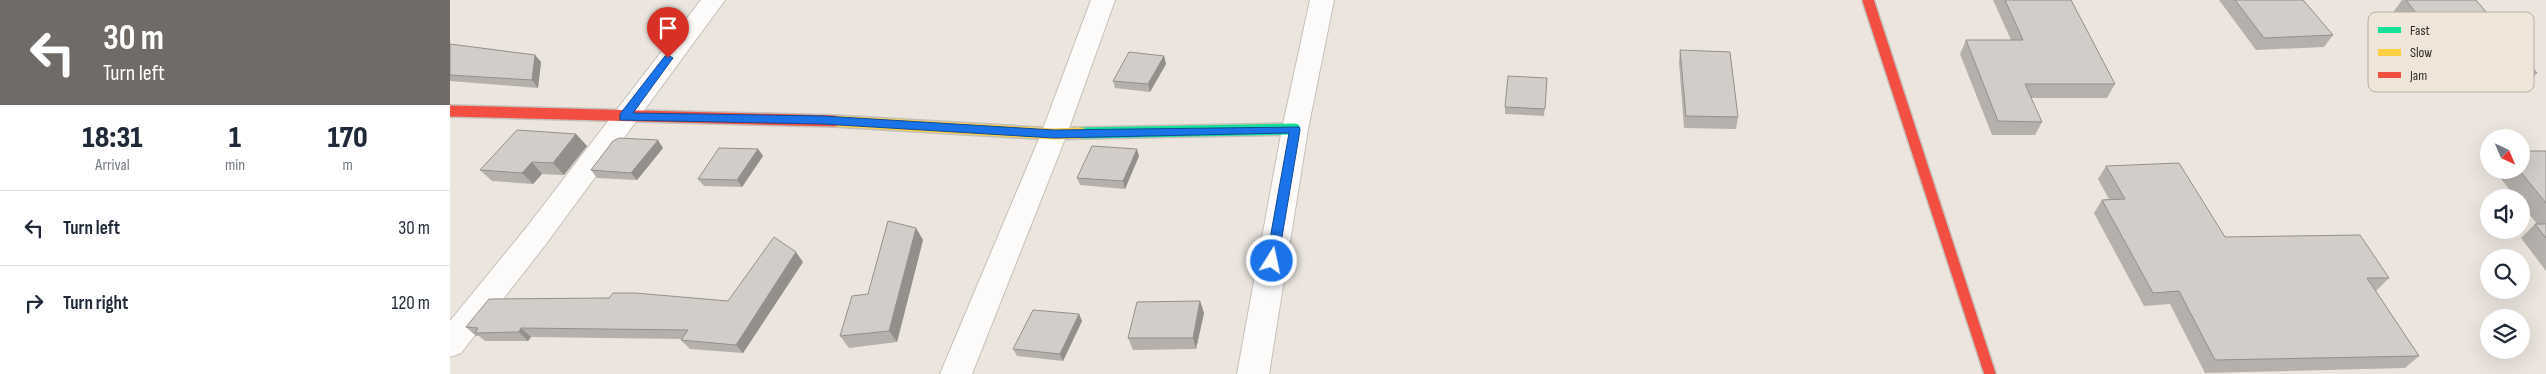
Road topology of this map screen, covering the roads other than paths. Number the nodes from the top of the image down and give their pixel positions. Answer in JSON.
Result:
{"nodes":[{"id":1,"x":713,"y":0,"type":"edge"},
{"id":2,"x":1103,"y":0,"type":"edge"},
{"id":3,"x":1322,"y":0,"type":"edge"},
{"id":4,"x":1868,"y":0,"type":"edge"},
{"id":5,"x":450,"y":111,"type":"edge"},
{"id":6,"x":624,"y":117,"type":"junction"},
{"id":7,"x":1295,"y":130,"type":"junction"},
{"id":8,"x":1054,"y":134,"type":"junction"},
{"id":9,"x":450,"y":344,"type":"edge"},
{"id":10,"x":956,"y":374,"type":"edge"},
{"id":11,"x":1253,"y":374,"type":"edge"},
{"id":12,"x":1990,"y":374,"type":"edge"}],
"edges":[{"from":1,"to":6,"type":"street"},
{"from":2,"to":8,"type":"street"},
{"from":3,"to":7,"type":"street"},
{"from":4,"to":12,"type":"street"},
{"from":5,"to":6,"type":"street"},
{"from":6,"to":8,"type":"street"},
{"from":6,"to":9,"type":"street"},
{"from":7,"to":8,"type":"street"},
{"from":7,"to":11,"type":"street"},
{"from":8,"to":10,"type":"street"}]}
